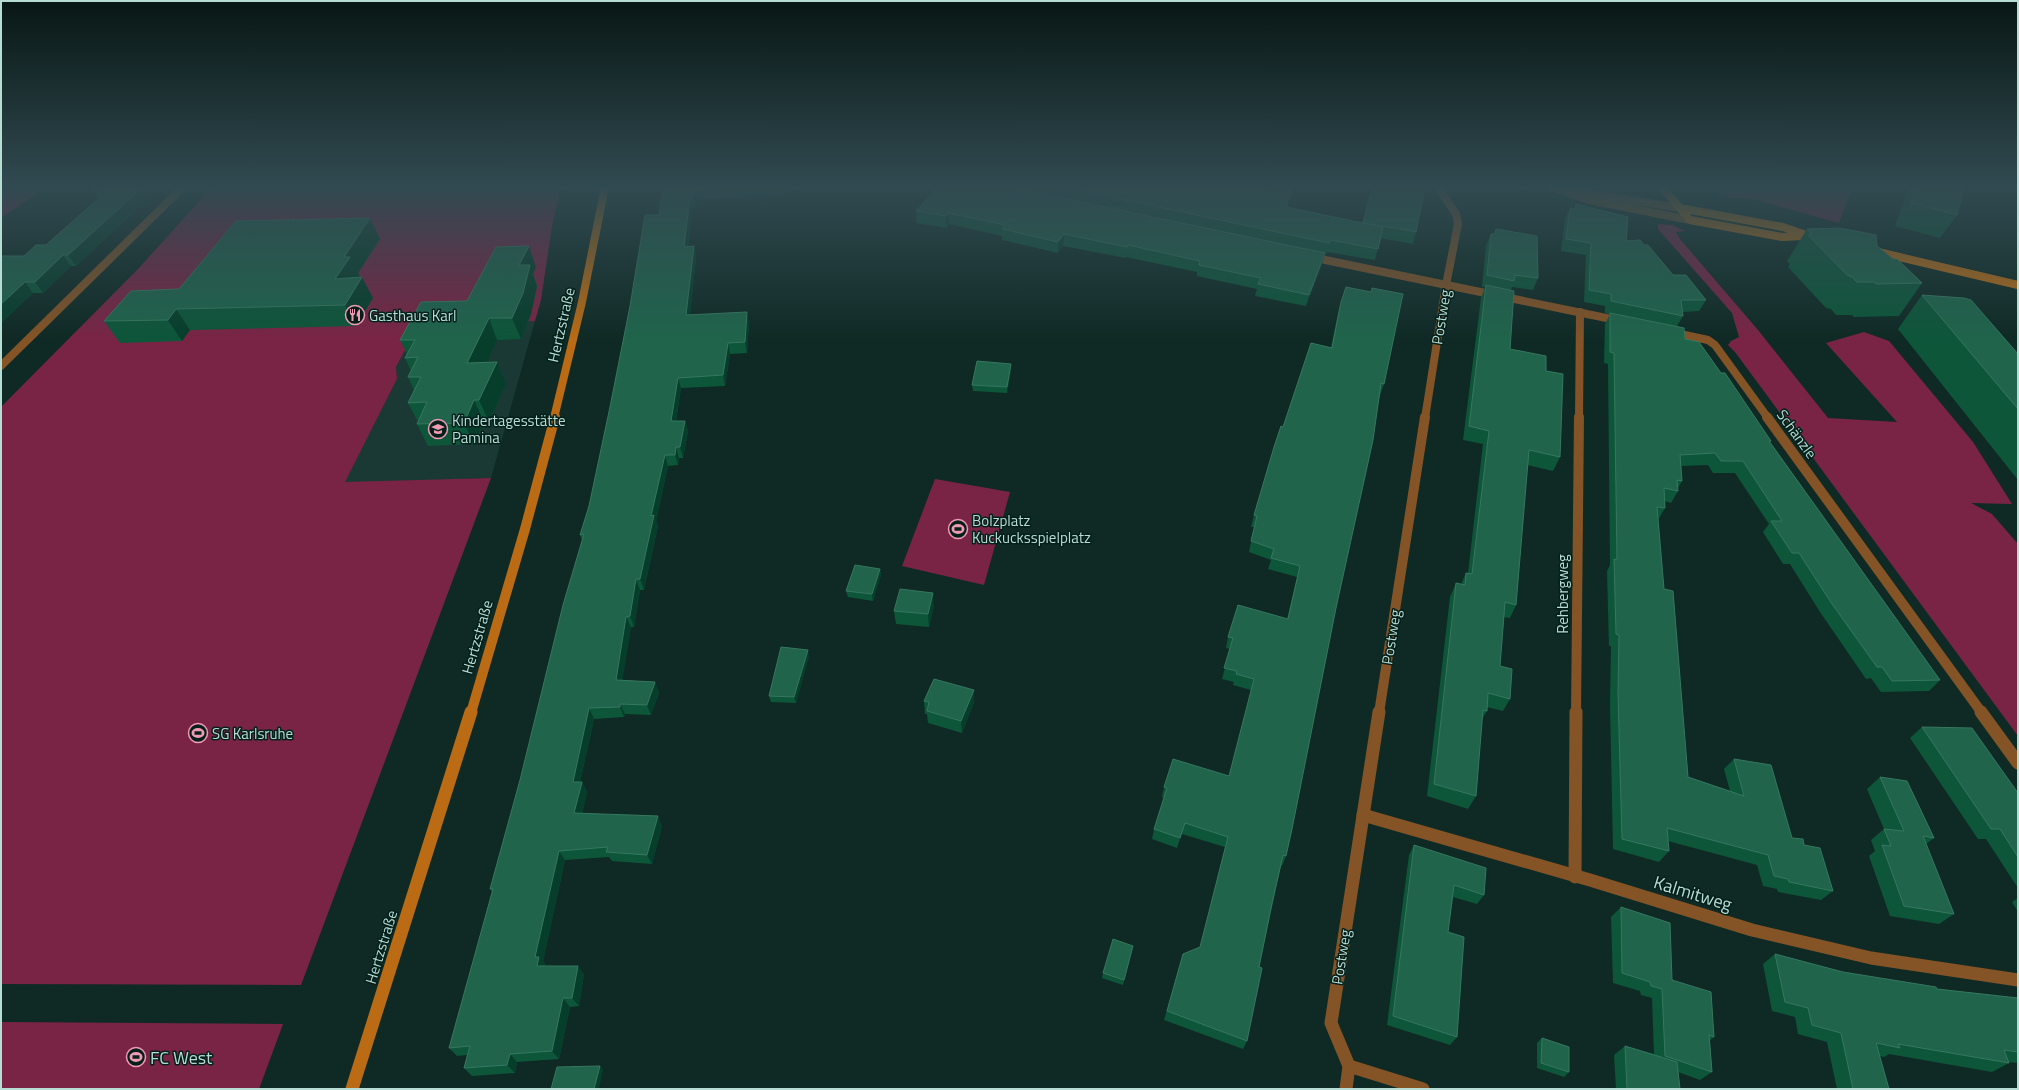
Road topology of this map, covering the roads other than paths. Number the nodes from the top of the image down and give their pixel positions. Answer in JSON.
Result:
{"nodes":[{"id":1,"x":132,"y":238,"type":"edge"},
{"id":2,"x":595,"y":238,"type":"edge"},
{"id":3,"x":1455,"y":238,"type":"edge"},
{"id":4,"x":1815,"y":238,"type":"edge"},
{"id":5,"x":1820,"y":239,"type":"edge"},
{"id":6,"x":1865,"y":249,"type":"edge"},
{"id":7,"x":1306,"y":255,"type":"edge"},
{"id":8,"x":1446,"y":285,"type":"junction"},
{"id":9,"x":2018,"y":285,"type":"edge"},
{"id":10,"x":1580,"y":312,"type":"junction"},
{"id":11,"x":1633,"y":324,"type":"edge"},
{"id":12,"x":1663,"y":330,"type":"edge"},
{"id":13,"x":1,"y":366,"type":"edge"},
{"id":14,"x":2018,"y":763,"type":"edge"},
{"id":15,"x":1363,"y":815,"type":"junction"},
{"id":16,"x":1575,"y":876,"type":"junction"},
{"id":17,"x":2018,"y":980,"type":"edge"},
{"id":18,"x":1349,"y":1066,"type":"junction"},
{"id":19,"x":352,"y":1089,"type":"edge"},
{"id":20,"x":1346,"y":1089,"type":"edge"},
{"id":21,"x":1423,"y":1089,"type":"edge"}],
"edges":[{"from":1,"to":13,"type":"street"},
{"from":2,"to":19,"type":"main road","name":"Hertzstraße"},
{"from":3,"to":8,"type":"street","name":"Postweg"},
{"from":4,"to":5,"type":"main road"},
{"from":6,"to":9,"type":"main road"},
{"from":7,"to":8,"type":"street"},
{"from":8,"to":10,"type":"street"},
{"from":8,"to":15,"type":"street","name":"Postweg"},
{"from":10,"to":11,"type":"street"},
{"from":10,"to":16,"type":"street","name":"Rehbergweg"},
{"from":12,"to":14,"type":"street","name":"Schänzle"},
{"from":15,"to":16,"type":"street","name":"Kalmitweg"},
{"from":15,"to":18,"type":"street","name":"Postweg"},
{"from":16,"to":17,"type":"street","name":"Kalmitweg"},
{"from":18,"to":20,"type":"street"},
{"from":18,"to":21,"type":"street"}]}
